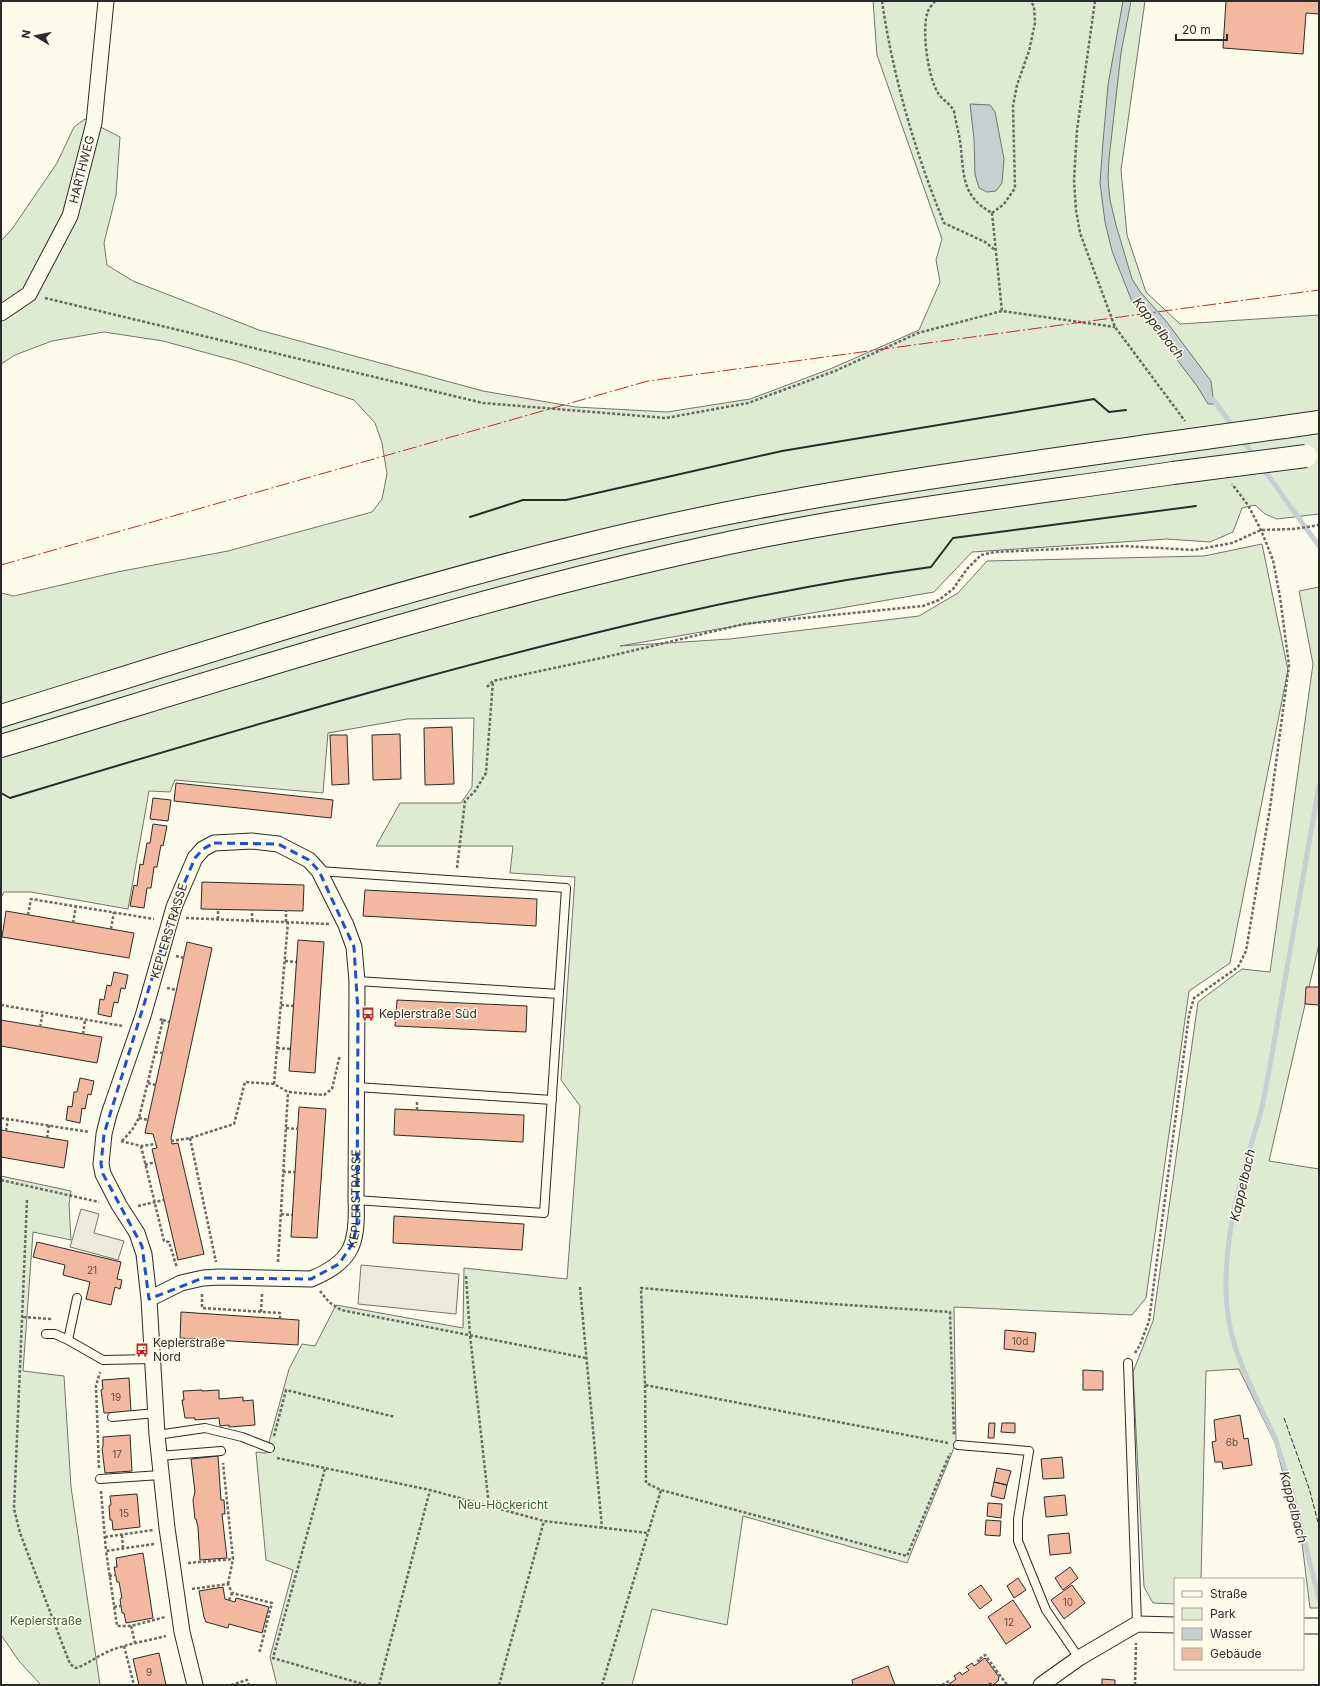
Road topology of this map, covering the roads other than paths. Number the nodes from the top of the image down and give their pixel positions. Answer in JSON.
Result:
{"nodes":[{"id":1,"x":106,"y":1,"type":"edge"},
{"id":2,"x":1,"y":313,"type":"edge"},
{"id":3,"x":1319,"y":422,"type":"edge"},
{"id":4,"x":1312,"y":455,"type":"edge"},
{"id":5,"x":1,"y":716,"type":"edge"},
{"id":6,"x":1,"y":746,"type":"edge"},
{"id":7,"x":319,"y":871,"type":"junction"},
{"id":8,"x":357,"y":981,"type":"junction"},
{"id":9,"x":559,"y":994,"type":"junction"},
{"id":10,"x":357,"y":1087,"type":"junction"},
{"id":11,"x":552,"y":1100,"type":"junction"},
{"id":12,"x":356,"y":1200,"type":"junction"},
{"id":13,"x":77,"y":1298,"type":"dead end"},
{"id":14,"x":149,"y":1299,"type":"junction"},
{"id":15,"x":46,"y":1334,"type":"dead end"},
{"id":16,"x":68,"y":1340,"type":"junction"},
{"id":17,"x":153,"y":1359,"type":"junction"},
{"id":18,"x":1128,"y":1363,"type":"road end"},
{"id":19,"x":156,"y":1413,"type":"junction"},
{"id":20,"x":112,"y":1417,"type":"dead end"},
{"id":21,"x":157,"y":1435,"type":"junction"},
{"id":22,"x":956,"y":1445,"type":"road end"},
{"id":23,"x":270,"y":1448,"type":"road end"},
{"id":24,"x":221,"y":1451,"type":"road end"},
{"id":25,"x":159,"y":1456,"type":"junction"},
{"id":26,"x":161,"y":1475,"type":"junction"},
{"id":27,"x":100,"y":1479,"type":"road end"},
{"id":28,"x":1136,"y":1624,"type":"junction"},
{"id":29,"x":1174,"y":1625,"type":"edge"},
{"id":30,"x":1079,"y":1658,"type":"junction"},
{"id":31,"x":193,"y":1685,"type":"edge"},
{"id":32,"x":1041,"y":1685,"type":"edge"}],
"edges":[{"from":1,"to":2,"type":"street","name":"HARTHWEG"},
{"from":3,"to":5,"type":"highway","bridge":true},
{"from":4,"to":6,"type":"highway","bridge":true},
{"from":7,"to":8,"type":"street","name":"KEPLERSTRASSE"},
{"from":7,"to":9,"type":"lane"},
{"from":7,"to":14,"type":"street","name":"KEPLERSTRASSE"},
{"from":8,"to":9,"type":"lane"},
{"from":8,"to":10,"type":"street","name":"KEPLERSTRASSE"},
{"from":9,"to":11,"type":"lane"},
{"from":10,"to":11,"type":"lane"},
{"from":10,"to":12,"type":"street","name":"KEPLERSTRASSE"},
{"from":11,"to":12,"type":"lane"},
{"from":12,"to":14,"type":"street","name":"KEPLERSTRASSE"},
{"from":13,"to":16,"type":"lane"},
{"from":14,"to":17,"type":"street","name":"KEPLERSTRASSE"},
{"from":15,"to":16,"type":"lane"},
{"from":16,"to":17,"type":"lane"},
{"from":17,"to":19,"type":"street","name":"KEPLERSTRASSE"},
{"from":18,"to":28,"type":"lane"},
{"from":19,"to":20,"type":"lane"},
{"from":19,"to":21,"type":"street","name":"KEPLERSTRASSE"},
{"from":21,"to":23,"type":"lane"},
{"from":21,"to":25,"type":"street","name":"KEPLERSTRASSE"},
{"from":22,"to":30,"type":"lane"},
{"from":24,"to":25,"type":"lane"},
{"from":25,"to":26,"type":"street","name":"KEPLERSTRASSE"},
{"from":26,"to":27,"type":"lane"},
{"from":26,"to":31,"type":"street","name":"KEPLERSTRASSE"},
{"from":28,"to":29,"type":"street"},
{"from":28,"to":30,"type":"street"},
{"from":30,"to":32,"type":"street"}]}
